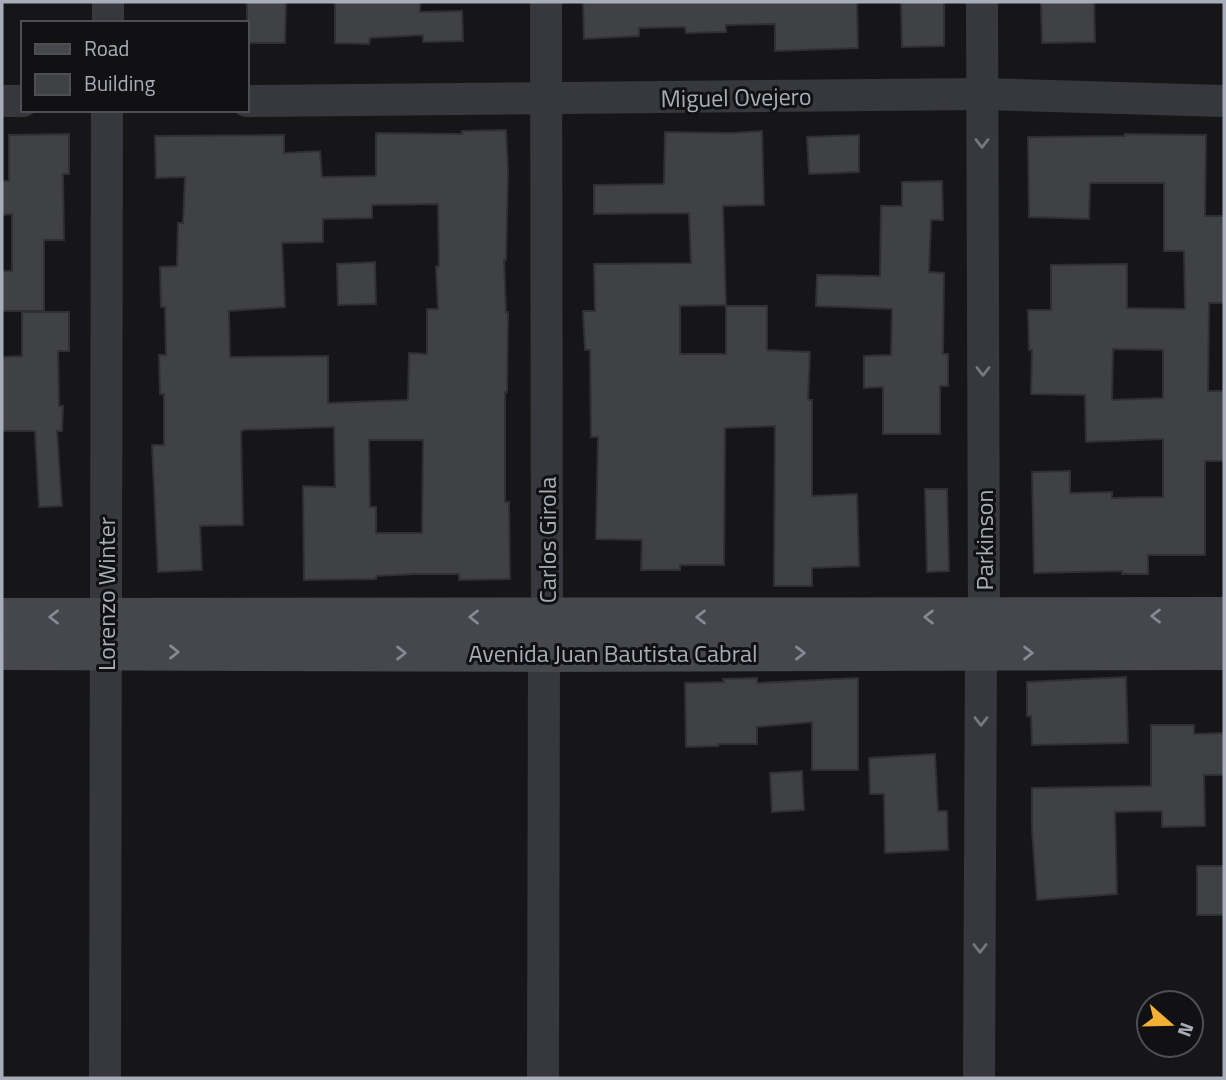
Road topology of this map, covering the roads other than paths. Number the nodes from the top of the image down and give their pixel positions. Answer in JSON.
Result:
{"nodes":[{"id":1,"x":108,"y":2,"type":"edge"},
{"id":2,"x":546,"y":2,"type":"edge"},
{"id":3,"x":982,"y":2,"type":"edge"},
{"id":4,"x":108,"y":21,"type":"edge"},
{"id":5,"x":982,"y":94,"type":"junction"},
{"id":6,"x":545,"y":99,"type":"junction"},
{"id":7,"x":2,"y":101,"type":"edge"},
{"id":8,"x":21,"y":101,"type":"edge"},
{"id":9,"x":248,"y":101,"type":"edge"},
{"id":10,"x":1224,"y":101,"type":"edge"},
{"id":11,"x":107,"y":112,"type":"edge"},
{"id":12,"x":1224,"y":616,"type":"edge"},
{"id":13,"x":2,"y":617,"type":"edge"},
{"id":14,"x":106,"y":634,"type":"junction"},
{"id":15,"x":546,"y":635,"type":"junction"},
{"id":16,"x":983,"y":635,"type":"junction"},
{"id":17,"x":2,"y":651,"type":"edge"},
{"id":18,"x":1224,"y":651,"type":"edge"},
{"id":19,"x":105,"y":1078,"type":"edge"},
{"id":20,"x":543,"y":1078,"type":"edge"},
{"id":21,"x":979,"y":1078,"type":"edge"}],
"edges":[{"from":1,"to":4,"type":"street"},
{"from":2,"to":6,"type":"street","name":"Carlos Girola"},
{"from":3,"to":5,"type":"street","name":"Parkinson"},
{"from":5,"to":6,"type":"street","name":"Miguel Ovejero"},
{"from":5,"to":10,"type":"street","name":"Miguel Ovejero"},
{"from":5,"to":16,"type":"street","name":"Parkinson","one_way":true},
{"from":6,"to":9,"type":"street","name":"Miguel Ovejero"},
{"from":6,"to":15,"type":"street","name":"Carlos Girola"},
{"from":7,"to":8,"type":"street"},
{"from":11,"to":14,"type":"street","name":"Lorenzo Winter"},
{"from":12,"to":16,"type":"main road","name":"Avenida Juan Bautista Cabral","one_way":true},
{"from":14,"to":13,"type":"main road","name":"Avenida Juan Bautista Cabral","one_way":true},
{"from":14,"to":15,"type":"main road","name":"Avenida Juan Bautista Cabral"},
{"from":14,"to":17,"type":"main road","name":"Avenida Juan Bautista Cabral"},
{"from":14,"to":19,"type":"street","name":"Lorenzo Winter"},
{"from":15,"to":16,"type":"main road","name":"Avenida Juan Bautista Cabral"},
{"from":15,"to":20,"type":"street","name":"Carlos Girola"},
{"from":16,"to":18,"type":"main road","name":"Avenida Juan Bautista Cabral","one_way":true},
{"from":16,"to":21,"type":"street","name":"Parkinson","one_way":true}]}
